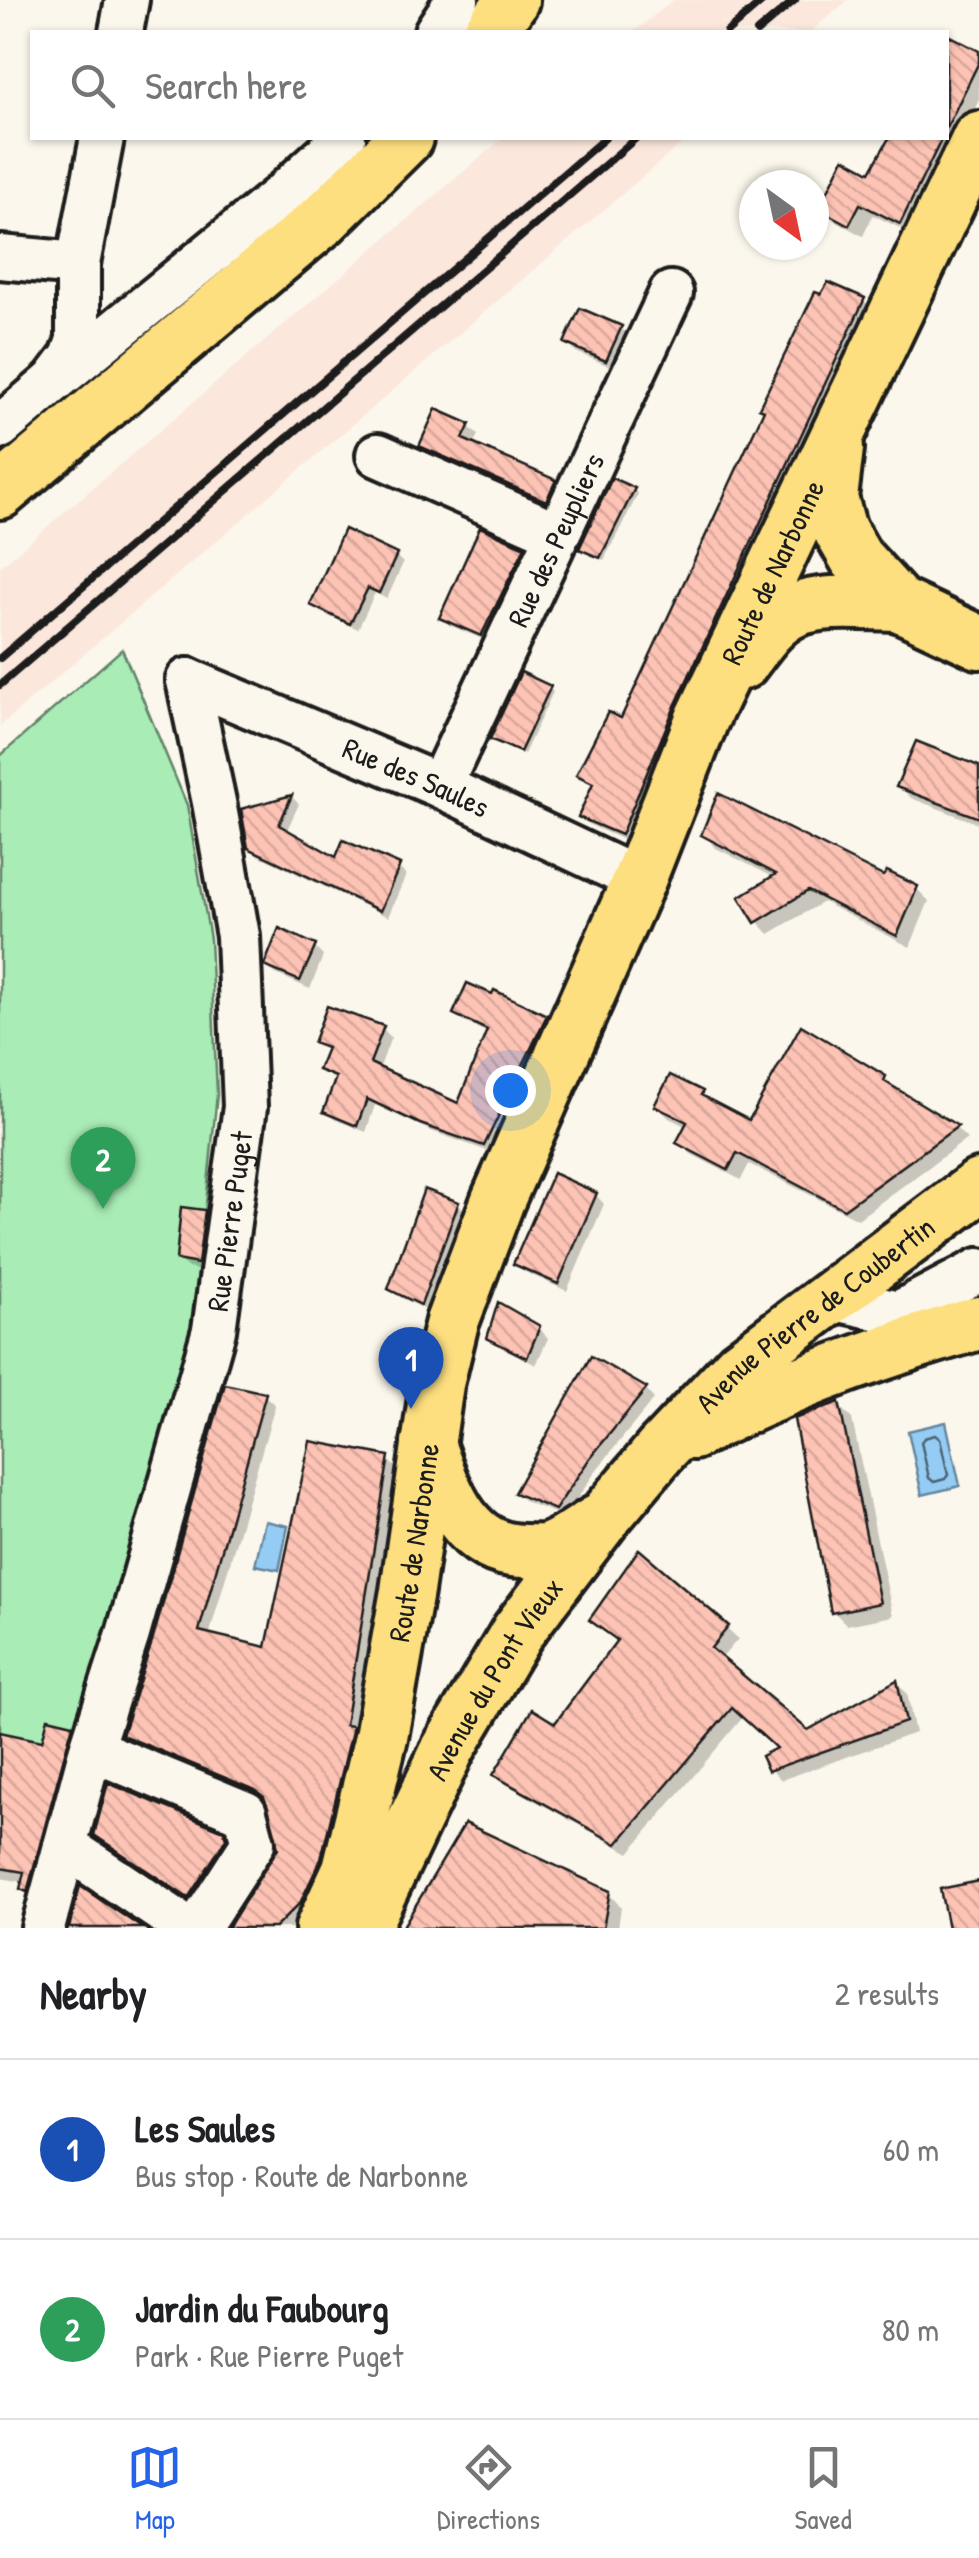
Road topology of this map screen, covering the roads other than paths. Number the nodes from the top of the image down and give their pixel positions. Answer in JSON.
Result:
{"nodes":[{"id":1,"x":127,"y":0,"type":"edge"},
{"id":2,"x":457,"y":0,"type":"edge"},
{"id":3,"x":512,"y":0,"type":"edge"},
{"id":4,"x":121,"y":30,"type":"edge"},
{"id":5,"x":437,"y":30,"type":"edge"},
{"id":6,"x":491,"y":30,"type":"edge"},
{"id":7,"x":979,"y":138,"type":"edge"},
{"id":8,"x":102,"y":140,"type":"edge"},
{"id":9,"x":342,"y":140,"type":"edge"},
{"id":10,"x":404,"y":140,"type":"edge"},
{"id":11,"x":0,"y":257,"type":"edge"},
{"id":12,"x":78,"y":264,"type":"junction"},
{"id":13,"x":671,"y":293,"type":"dead end"},
{"id":14,"x":54,"y":382,"type":"junction"},
{"id":15,"x":839,"y":426,"type":"junction"},
{"id":16,"x":0,"y":427,"type":"edge"},
{"id":17,"x":378,"y":455,"type":"dead end"},
{"id":18,"x":0,"y":492,"type":"edge"},
{"id":19,"x":558,"y":534,"type":"junction"},
{"id":20,"x":898,"y":604,"type":"junction"},
{"id":21,"x":979,"y":642,"type":"edge"},
{"id":22,"x":188,"y":680,"type":"joint"},
{"id":23,"x":702,"y":719,"type":"junction"},
{"id":24,"x":440,"y":786,"type":"junction"},
{"id":25,"x":640,"y":880,"type":"junction"},
{"id":26,"x":979,"y":1186,"type":"edge"},
{"id":27,"x":979,"y":1270,"type":"edge"},
{"id":28,"x":831,"y":1298,"type":"junction"},
{"id":29,"x":979,"y":1322,"type":"edge"},
{"id":30,"x":892,"y":1333,"type":"junction"},
{"id":31,"x":427,"y":1443,"type":"junction"},
{"id":32,"x":661,"y":1450,"type":"junction"},
{"id":33,"x":603,"y":1519,"type":"junction"},
{"id":34,"x":91,"y":1749,"type":"junction"},
{"id":35,"x":65,"y":1846,"type":"junction"},
{"id":36,"x":44,"y":1928,"type":"edge"},
{"id":37,"x":187,"y":1928,"type":"edge"},
{"id":38,"x":198,"y":1928,"type":"edge"},
{"id":39,"x":322,"y":1928,"type":"edge"},
{"id":40,"x":362,"y":1928,"type":"edge"}],
"edges":[{"from":1,"to":4,"type":"street"},
{"from":2,"to":5,"type":"street"},
{"from":3,"to":6,"type":"main road"},
{"from":7,"to":15,"type":"main road","name":"Route de Narbonne"},
{"from":8,"to":12,"type":"street"},
{"from":9,"to":14,"type":"street"},
{"from":10,"to":18,"type":"main road"},
{"from":11,"to":12,"type":"street"},
{"from":12,"to":14,"type":"street"},
{"from":13,"to":19,"type":"street","name":"Rue des Peupliers"},
{"from":14,"to":16,"type":"street"},
{"from":15,"to":20,"type":"main road","name":"Route de Narbonne"},
{"from":15,"to":23,"type":"main road","name":"Route de Narbonne"},
{"from":17,"to":19,"type":"street"},
{"from":19,"to":24,"type":"street","name":"Rue des Peupliers"},
{"from":20,"to":21,"type":"main road"},
{"from":20,"to":23,"type":"main road","name":"Route de Narbonne"},
{"from":22,"to":24,"type":"street","name":"Rue des Saules"},
{"from":22,"to":34,"type":"street","name":"Rue Pierre Puget"},
{"from":23,"to":25,"type":"main road","name":"Route de Narbonne"},
{"from":24,"to":25,"type":"street","name":"Rue des Saules"},
{"from":25,"to":31,"type":"main road","name":"Route de Narbonne"},
{"from":26,"to":28,"type":"main road","name":"Avenue Pierre de Coubertin"},
{"from":27,"to":30,"type":"street"},
{"from":28,"to":30,"type":"street"},
{"from":28,"to":32,"type":"main road","name":"Avenue Pierre de Coubertin"},
{"from":29,"to":30,"type":"main road"},
{"from":30,"to":32,"type":"main road"},
{"from":31,"to":33,"type":"main road"},
{"from":31,"to":39,"type":"main road","name":"Route de Narbonne"},
{"from":32,"to":33,"type":"main road","name":"Avenue du Pont Vieux"},
{"from":33,"to":40,"type":"main road","name":"Avenue du Pont Vieux"},
{"from":34,"to":35,"type":"street","name":"Rue Pierre Puget"},
{"from":34,"to":38,"type":"street"},
{"from":35,"to":36,"type":"street","name":"Rue Pierre Puget"},
{"from":35,"to":37,"type":"street"}]}
